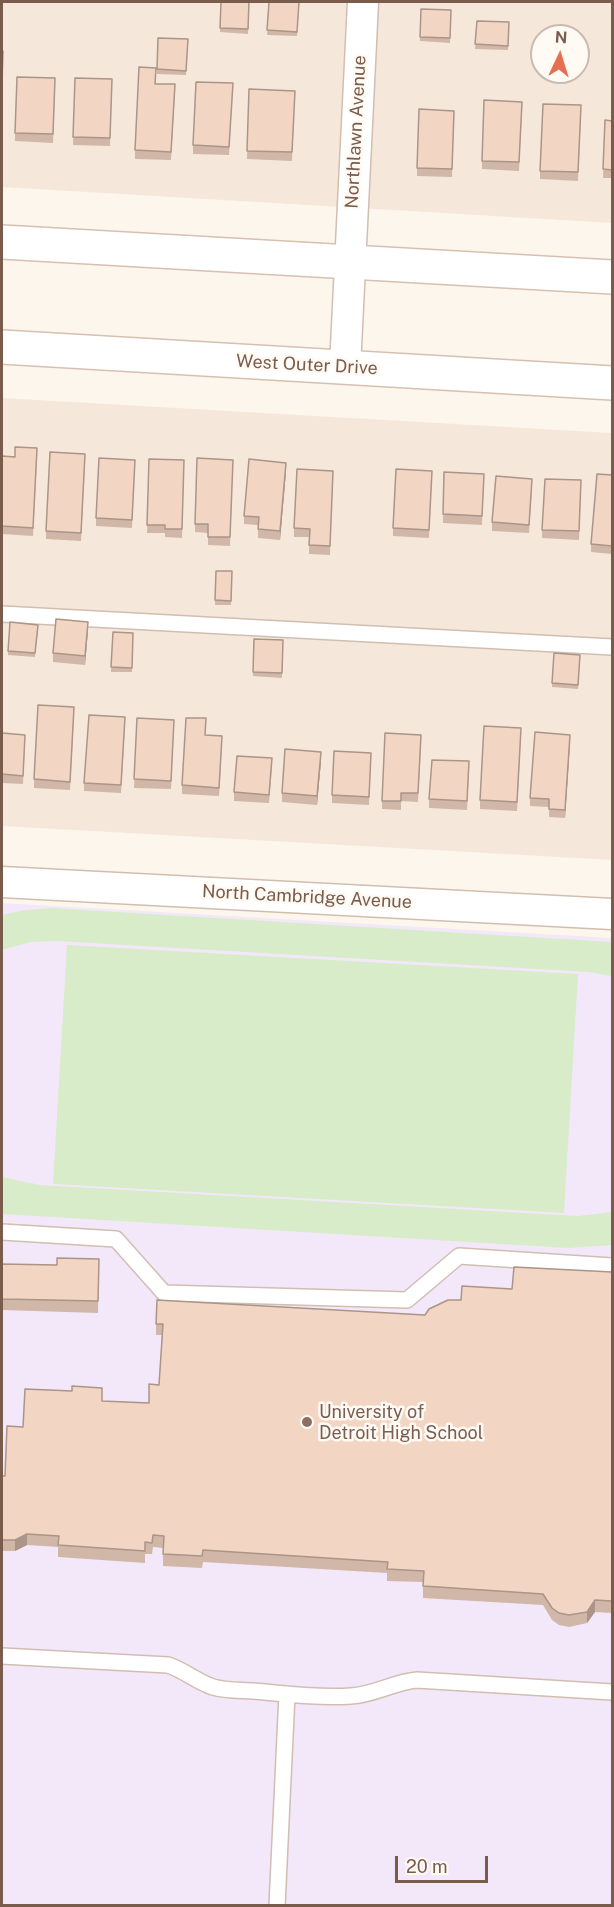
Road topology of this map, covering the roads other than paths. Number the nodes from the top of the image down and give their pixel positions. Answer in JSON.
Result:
{"nodes":[{"id":1,"x":363,"y":2,"type":"edge"},
{"id":2,"x":2,"y":242,"type":"edge"},
{"id":3,"x":350,"y":262,"type":"junction"},
{"id":4,"x":612,"y":278,"type":"edge"},
{"id":5,"x":2,"y":347,"type":"edge"},
{"id":6,"x":345,"y":367,"type":"junction"},
{"id":7,"x":612,"y":382,"type":"edge"},
{"id":8,"x":2,"y":614,"type":"edge"},
{"id":9,"x":612,"y":647,"type":"edge"},
{"id":10,"x":2,"y":882,"type":"edge"},
{"id":11,"x":612,"y":914,"type":"edge"},
{"id":12,"x":2,"y":1232,"type":"edge"},
{"id":13,"x":612,"y":1266,"type":"edge"},
{"id":14,"x":2,"y":1656,"type":"edge"},
{"id":15,"x":612,"y":1692,"type":"edge"},
{"id":16,"x":287,"y":1694,"type":"junction"},
{"id":17,"x":278,"y":1905,"type":"edge"}],
"edges":[{"from":1,"to":3,"type":"street","name":"Northlawn Avenue"},
{"from":2,"to":3,"type":"main road"},
{"from":3,"to":4,"type":"main road"},
{"from":3,"to":6,"type":"street","name":"Northlawn Avenue"},
{"from":5,"to":6,"type":"main road","name":"West Outer Drive"},
{"from":6,"to":7,"type":"main road","name":"West Outer Drive"},
{"from":8,"to":9,"type":"lane"},
{"from":10,"to":11,"type":"street","name":"North Cambridge Avenue"},
{"from":12,"to":13,"type":"lane"},
{"from":14,"to":16,"type":"lane"},
{"from":15,"to":16,"type":"lane"},
{"from":16,"to":17,"type":"lane"}]}
